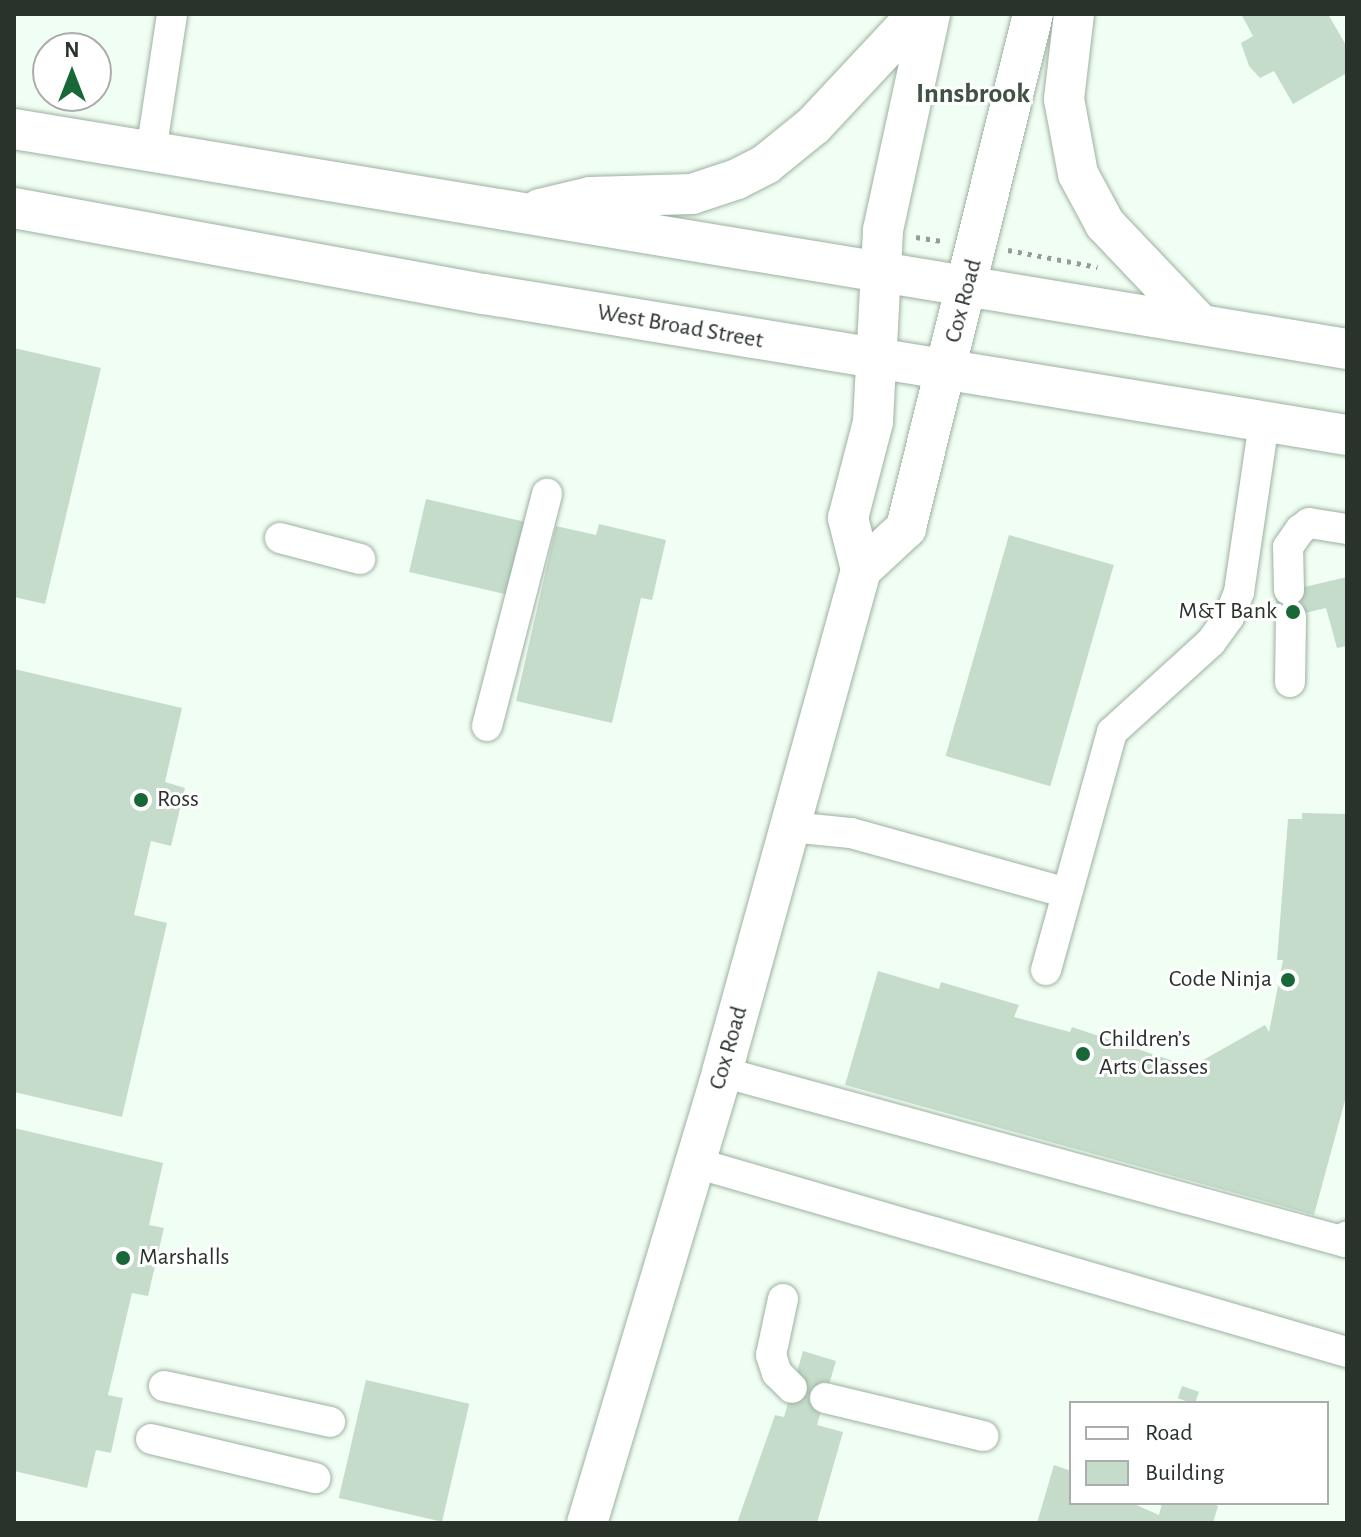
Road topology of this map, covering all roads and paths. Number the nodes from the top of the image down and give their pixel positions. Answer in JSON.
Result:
{"nodes":[{"id":1,"x":172,"y":14,"type":"edge"},
{"id":2,"x":918,"y":14,"type":"edge"},
{"id":3,"x":930,"y":14,"type":"edge"},
{"id":4,"x":1033,"y":14,"type":"edge"},
{"id":5,"x":1074,"y":14,"type":"edge"},
{"id":6,"x":14,"y":129,"type":"edge"},
{"id":7,"x":151,"y":152,"type":"junction"},
{"id":8,"x":14,"y":208,"type":"edge"},
{"id":9,"x":524,"y":214,"type":"junction"},
{"id":10,"x":915,"y":236,"type":"dead end"},
{"id":11,"x":952,"y":242,"type":"dead end"},
{"id":12,"x":1000,"y":248,"type":"dead end"},
{"id":13,"x":1109,"y":269,"type":"dead end"},
{"id":14,"x":879,"y":272,"type":"junction"},
{"id":15,"x":968,"y":286,"type":"junction"},
{"id":16,"x":1200,"y":324,"type":"junction"},
{"id":17,"x":1347,"y":349,"type":"edge"},
{"id":18,"x":876,"y":360,"type":"junction"},
{"id":19,"x":946,"y":371,"type":"junction"},
{"id":20,"x":1264,"y":422,"type":"junction"},
{"id":21,"x":1347,"y":435,"type":"edge"},
{"id":22,"x":547,"y":494,"type":"dead end"},
{"id":23,"x":1347,"y":529,"type":"edge"},
{"id":24,"x":280,"y":538,"type":"dead end"},
{"id":25,"x":360,"y":559,"type":"dead end"},
{"id":26,"x":861,"y":570,"type":"junction"},
{"id":27,"x":1290,"y":682,"type":"dead end"},
{"id":28,"x":487,"y":726,"type":"dead end"},
{"id":29,"x":790,"y":827,"type":"junction"},
{"id":30,"x":1067,"y":893,"type":"junction"},
{"id":31,"x":1046,"y":970,"type":"dead end"},
{"id":32,"x":722,"y":1072,"type":"junction"},
{"id":33,"x":696,"y":1163,"type":"junction"},
{"id":34,"x":1347,"y":1236,"type":"edge"},
{"id":35,"x":783,"y":1299,"type":"dead end"},
{"id":36,"x":1347,"y":1352,"type":"edge"},
{"id":37,"x":164,"y":1386,"type":"dead end"},
{"id":38,"x":792,"y":1388,"type":"dead end"},
{"id":39,"x":825,"y":1398,"type":"dead end"},
{"id":40,"x":330,"y":1422,"type":"dead end"},
{"id":41,"x":983,"y":1436,"type":"dead end"},
{"id":42,"x":151,"y":1439,"type":"dead end"},
{"id":43,"x":315,"y":1478,"type":"dead end"},
{"id":44,"x":587,"y":1523,"type":"edge"}],
"edges":[{"from":1,"to":7,"type":"lane"},
{"from":2,"to":9,"type":"main road"},
{"from":3,"to":14,"type":"main road","name":"Cox Road"},
{"from":4,"to":15,"type":"main road","name":"Cox Road"},
{"from":5,"to":16,"type":"main road"},
{"from":6,"to":7,"type":"main road"},
{"from":7,"to":9,"type":"main road"},
{"from":8,"to":18,"type":"main road","name":"West Broad Street"},
{"from":9,"to":14,"type":"main road"},
{"from":10,"to":11,"type":"path"},
{"from":12,"to":13,"type":"path"},
{"from":14,"to":15,"type":"main road"},
{"from":14,"to":18,"type":"main road","name":"Cox Road"},
{"from":15,"to":16,"type":"main road"},
{"from":15,"to":19,"type":"main road","name":"Cox Road"},
{"from":16,"to":17,"type":"main road"},
{"from":18,"to":19,"type":"main road","name":"West Broad Street"},
{"from":18,"to":26,"type":"main road","name":"Cox Road"},
{"from":19,"to":20,"type":"main road","name":"West Broad Street"},
{"from":19,"to":26,"type":"main road","name":"Cox Road"},
{"from":20,"to":21,"type":"main road","name":"West Broad Street"},
{"from":20,"to":30,"type":"lane"},
{"from":22,"to":28,"type":"lane"},
{"from":23,"to":27,"type":"lane"},
{"from":24,"to":25,"type":"lane"},
{"from":26,"to":29,"type":"main road","name":"Cox Road"},
{"from":29,"to":30,"type":"lane"},
{"from":29,"to":32,"type":"main road","name":"Cox Road"},
{"from":30,"to":31,"type":"lane"},
{"from":32,"to":33,"type":"main road","name":"Cox Road"},
{"from":32,"to":34,"type":"lane"},
{"from":33,"to":36,"type":"lane"},
{"from":33,"to":44,"type":"main road","name":"Cox Road"},
{"from":35,"to":38,"type":"lane"},
{"from":37,"to":40,"type":"lane"},
{"from":39,"to":41,"type":"lane"},
{"from":42,"to":43,"type":"lane"}]}
